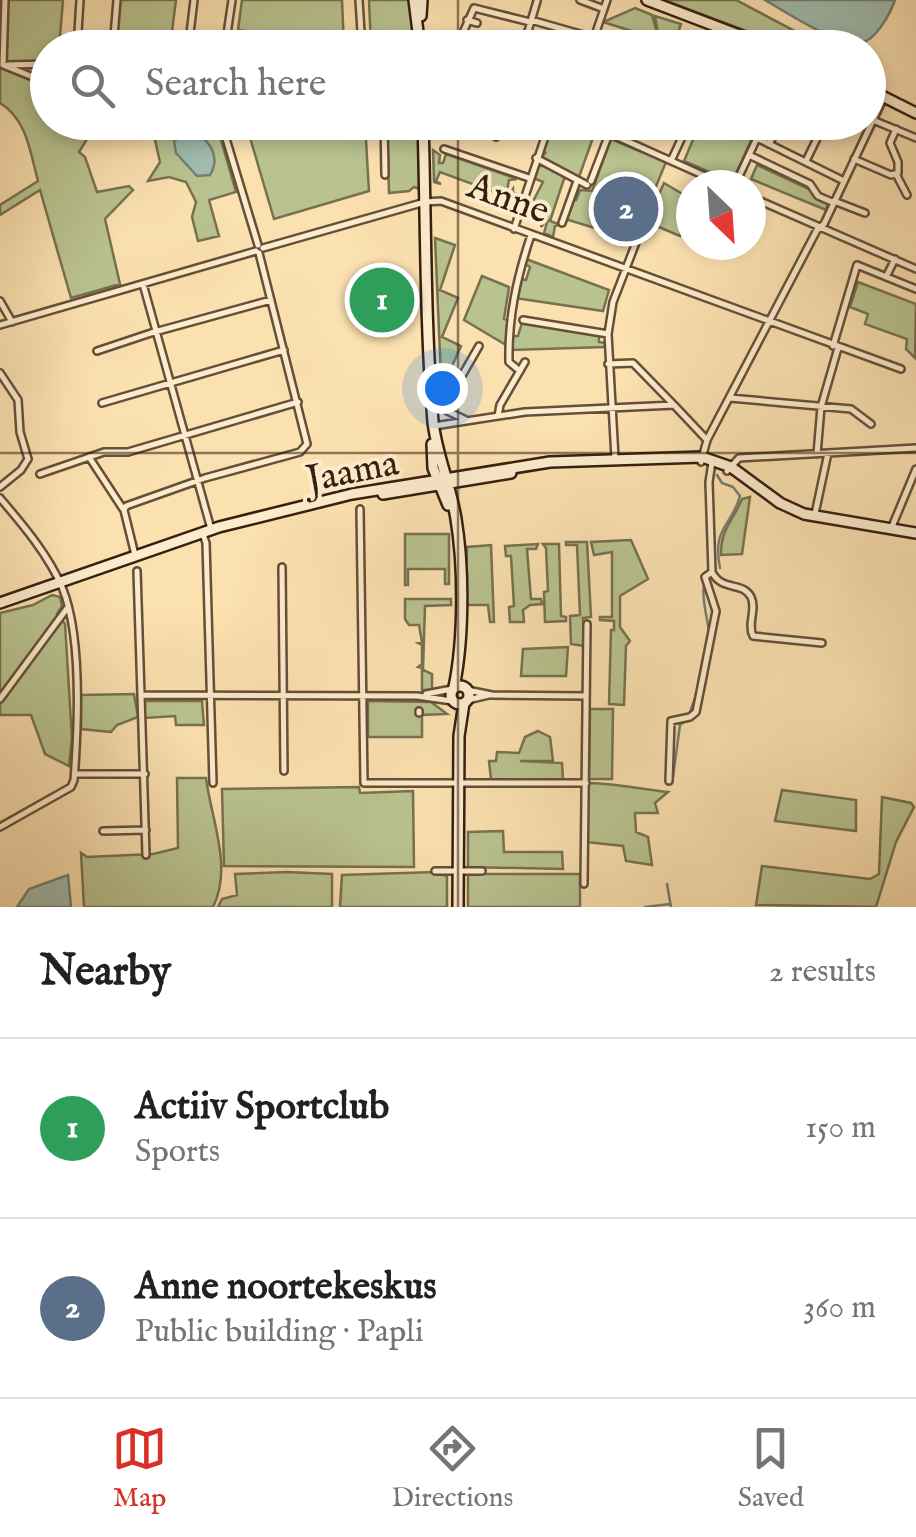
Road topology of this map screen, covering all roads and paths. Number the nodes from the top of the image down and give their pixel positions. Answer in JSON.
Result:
{"nodes":[{"id":1,"x":5,"y":0,"type":"edge"},
{"id":2,"x":80,"y":0,"type":"edge"},
{"id":3,"x":117,"y":0,"type":"edge"},
{"id":4,"x":194,"y":0,"type":"edge"},
{"id":5,"x":232,"y":0,"type":"edge"},
{"id":6,"x":359,"y":0,"type":"edge"},
{"id":7,"x":419,"y":0,"type":"edge"},
{"id":8,"x":470,"y":0,"type":"edge"},
{"id":9,"x":580,"y":0,"type":"edge"},
{"id":10,"x":607,"y":0,"type":"edge"},
{"id":11,"x":647,"y":0,"type":"edge"},
{"id":12,"x":537,"y":1,"type":"edge"},
{"id":13,"x":474,"y":8,"type":"junction"},
{"id":14,"x":604,"y":9,"type":"junction"},
{"id":15,"x":467,"y":20,"type":"junction"},
{"id":16,"x":530,"y":21,"type":"junction"},
{"id":17,"x":477,"y":23,"type":"dead end"},
{"id":18,"x":78,"y":30,"type":"edge"},
{"id":19,"x":115,"y":30,"type":"edge"},
{"id":20,"x":190,"y":30,"type":"edge"},
{"id":21,"x":228,"y":30,"type":"edge"},
{"id":22,"x":361,"y":30,"type":"edge"},
{"id":23,"x":420,"y":30,"type":"edge"},
{"id":24,"x":421,"y":30,"type":"edge"},
{"id":25,"x":463,"y":30,"type":"edge"},
{"id":26,"x":528,"y":30,"type":"edge"},
{"id":27,"x":565,"y":30,"type":"edge"},
{"id":28,"x":596,"y":30,"type":"edge"},
{"id":29,"x":728,"y":30,"type":"edge"},
{"id":30,"x":30,"y":64,"type":"edge"},
{"id":31,"x":2,"y":65,"type":"edge"},
{"id":32,"x":30,"y":76,"type":"edge"},
{"id":33,"x":886,"y":99,"type":"edge"},
{"id":34,"x":916,"y":113,"type":"edge"},
{"id":35,"x":886,"y":125,"type":"edge"},
{"id":36,"x":896,"y":129,"type":"junction"},
{"id":37,"x":916,"y":138,"type":"edge"},
{"id":38,"x":227,"y":140,"type":"edge"},
{"id":39,"x":384,"y":140,"type":"edge"},
{"id":40,"x":423,"y":140,"type":"edge"},
{"id":41,"x":543,"y":140,"type":"edge"},
{"id":42,"x":607,"y":140,"type":"edge"},
{"id":43,"x":623,"y":140,"type":"edge"},
{"id":44,"x":681,"y":140,"type":"edge"},
{"id":45,"x":756,"y":140,"type":"edge"},
{"id":46,"x":761,"y":140,"type":"edge"},
{"id":47,"x":771,"y":140,"type":"edge"},
{"id":48,"x":816,"y":140,"type":"edge"},
{"id":49,"x":864,"y":140,"type":"edge"},
{"id":50,"x":769,"y":144,"type":"junction"},
{"id":51,"x":444,"y":149,"type":"dead end"},
{"id":52,"x":749,"y":155,"type":"junction"},
{"id":53,"x":536,"y":158,"type":"junction"},
{"id":54,"x":854,"y":159,"type":"junction"},
{"id":55,"x":671,"y":161,"type":"junction"},
{"id":56,"x":806,"y":161,"type":"junction"},
{"id":57,"x":691,"y":170,"type":"edge"},
{"id":58,"x":742,"y":170,"type":"edge"},
{"id":59,"x":896,"y":174,"type":"junction"},
{"id":60,"x":385,"y":175,"type":"dead end"},
{"id":61,"x":529,"y":178,"type":"junction"},
{"id":62,"x":843,"y":180,"type":"junction"},
{"id":63,"x":577,"y":181,"type":"junction"},
{"id":64,"x":906,"y":195,"type":"dead end"},
{"id":65,"x":425,"y":202,"type":"junction"},
{"id":66,"x":833,"y":202,"type":"junction"},
{"id":67,"x":766,"y":204,"type":"edge"},
{"id":68,"x":866,"y":214,"type":"dead end"},
{"id":69,"x":562,"y":224,"type":"dead end"},
{"id":70,"x":642,"y":227,"type":"dead end"},
{"id":71,"x":820,"y":227,"type":"junction"},
{"id":72,"x":514,"y":228,"type":"junction"},
{"id":73,"x":531,"y":235,"type":"junction"},
{"id":74,"x":259,"y":249,"type":"junction"},
{"id":75,"x":895,"y":260,"type":"junction"},
{"id":76,"x":916,"y":269,"type":"edge"},
{"id":77,"x":624,"y":270,"type":"junction"},
{"id":78,"x":886,"y":277,"type":"junction"},
{"id":79,"x":143,"y":284,"type":"junction"},
{"id":80,"x":916,"y":290,"type":"edge"},
{"id":81,"x":271,"y":300,"type":"junction"},
{"id":82,"x":0,"y":301,"type":"edge"},
{"id":83,"x":522,"y":320,"type":"dead end"},
{"id":84,"x":12,"y":322,"type":"junction"},
{"id":85,"x":770,"y":322,"type":"junction"},
{"id":86,"x":0,"y":325,"type":"edge"},
{"id":87,"x":156,"y":331,"type":"junction"},
{"id":88,"x":608,"y":334,"type":"junction"},
{"id":89,"x":479,"y":346,"type":"dead end"},
{"id":90,"x":835,"y":347,"type":"junction"},
{"id":91,"x":284,"y":350,"type":"junction"},
{"id":92,"x":97,"y":351,"type":"dead end"},
{"id":93,"x":525,"y":362,"type":"dead end"},
{"id":94,"x":608,"y":364,"type":"junction"},
{"id":95,"x":901,"y":369,"type":"dead end"},
{"id":96,"x":520,"y":371,"type":"junction"},
{"id":97,"x":0,"y":373,"type":"edge"},
{"id":98,"x":170,"y":382,"type":"junction"},
{"id":99,"x":730,"y":398,"type":"junction"},
{"id":100,"x":298,"y":402,"type":"junction"},
{"id":101,"x":102,"y":403,"type":"dead end"},
{"id":102,"x":432,"y":404,"type":"junction"},
{"id":103,"x":674,"y":405,"type":"junction"},
{"id":104,"x":820,"y":406,"type":"junction"},
{"id":105,"x":444,"y":407,"type":"junction"},
{"id":106,"x":610,"y":408,"type":"junction"},
{"id":107,"x":498,"y":416,"type":"junction"},
{"id":108,"x":457,"y":420,"type":"junction"},
{"id":109,"x":871,"y":424,"type":"dead end"},
{"id":110,"x":434,"y":426,"type":"junction"},
{"id":111,"x":185,"y":434,"type":"junction"},
{"id":112,"x":707,"y":440,"type":"junction"},
{"id":113,"x":916,"y":448,"type":"edge"},
{"id":114,"x":817,"y":454,"type":"junction"},
{"id":115,"x":828,"y":454,"type":"junction"},
{"id":116,"x":89,"y":458,"type":"junction"},
{"id":117,"x":615,"y":458,"type":"junction"},
{"id":118,"x":707,"y":461,"type":"junction"},
{"id":119,"x":916,"y":468,"type":"edge"},
{"id":120,"x":732,"y":471,"type":"junction"},
{"id":121,"x":40,"y":474,"type":"dead end"},
{"id":122,"x":198,"y":480,"type":"junction"},
{"id":123,"x":441,"y":482,"type":"junction"},
{"id":124,"x":464,"y":482,"type":"junction"},
{"id":125,"x":0,"y":487,"type":"edge"},
{"id":126,"x":0,"y":498,"type":"edge"},
{"id":127,"x":453,"y":505,"type":"junction"},
{"id":128,"x":360,"y":508,"type":"dead end"},
{"id":129,"x":124,"y":510,"type":"junction"},
{"id":130,"x":815,"y":517,"type":"junction"},
{"id":131,"x":457,"y":526,"type":"junction"},
{"id":132,"x":891,"y":529,"type":"junction"},
{"id":133,"x":205,"y":532,"type":"junction"},
{"id":134,"x":916,"y":534,"type":"edge"},
{"id":135,"x":135,"y":555,"type":"junction"},
{"id":136,"x":282,"y":567,"type":"dead end"},
{"id":137,"x":138,"y":571,"type":"dead end"},
{"id":138,"x":712,"y":572,"type":"junction"},
{"id":139,"x":61,"y":585,"type":"junction"},
{"id":140,"x":0,"y":606,"type":"edge"},
{"id":141,"x":68,"y":607,"type":"junction"},
{"id":142,"x":587,"y":624,"type":"dead end"},
{"id":143,"x":822,"y":643,"type":"dead end"},
{"id":144,"x":141,"y":693,"type":"junction"},
{"id":145,"x":209,"y":694,"type":"junction"},
{"id":146,"x":283,"y":695,"type":"junction"},
{"id":147,"x":362,"y":695,"type":"junction"},
{"id":148,"x":459,"y":695,"type":"junction"},
{"id":149,"x":417,"y":696,"type":"junction"},
{"id":150,"x":586,"y":696,"type":"junction"},
{"id":151,"x":0,"y":699,"type":"edge"},
{"id":152,"x":284,"y":771,"type":"dead end"},
{"id":153,"x":75,"y":774,"type":"junction"},
{"id":154,"x":145,"y":774,"type":"junction"},
{"id":155,"x":458,"y":782,"type":"junction"},
{"id":156,"x":669,"y":782,"type":"dead end"},
{"id":157,"x":213,"y":783,"type":"dead end"},
{"id":158,"x":586,"y":783,"type":"junction"},
{"id":159,"x":0,"y":827,"type":"edge"},
{"id":160,"x":146,"y":830,"type":"junction"},
{"id":161,"x":103,"y":831,"type":"dead end"},
{"id":162,"x":146,"y":854,"type":"dead end"},
{"id":163,"x":436,"y":870,"type":"dead end"},
{"id":164,"x":458,"y":870,"type":"junction"},
{"id":165,"x":482,"y":871,"type":"dead end"},
{"id":166,"x":584,"y":884,"type":"dead end"},
{"id":167,"x":458,"y":907,"type":"edge"}],
"edges":[{"from":1,"to":31,"type":"street"},
{"from":2,"to":18,"type":"street"},
{"from":3,"to":19,"type":"street"},
{"from":4,"to":20,"type":"street"},
{"from":5,"to":21,"type":"street"},
{"from":6,"to":22,"type":"street"},
{"from":7,"to":23,"type":"main road"},
{"from":7,"to":24,"type":"main road"},
{"from":8,"to":13,"type":"street"},
{"from":9,"to":14,"type":"street"},
{"from":10,"to":14,"type":"street"},
{"from":11,"to":29,"type":"main road"},
{"from":12,"to":16,"type":"street"},
{"from":13,"to":15,"type":"street"},
{"from":13,"to":16,"type":"street"},
{"from":14,"to":28,"type":"street"},
{"from":15,"to":17,"type":"street"},
{"from":15,"to":25,"type":"street"},
{"from":16,"to":26,"type":"street"},
{"from":16,"to":27,"type":"street"},
{"from":30,"to":31,"type":"street"},
{"from":31,"to":32,"type":"street"},
{"from":33,"to":34,"type":"main road"},
{"from":35,"to":36,"type":"street"},
{"from":36,"to":37,"type":"street"},
{"from":36,"to":59,"type":"street"},
{"from":38,"to":74,"type":"street"},
{"from":39,"to":60,"type":"street"},
{"from":40,"to":65,"type":"main road"},
{"from":41,"to":53,"type":"street"},
{"from":42,"to":63,"type":"street"},
{"from":43,"to":55,"type":"street"},
{"from":44,"to":55,"type":"street"},
{"from":45,"to":52,"type":"street"},
{"from":46,"to":50,"type":"street"},
{"from":47,"to":50,"type":"street"},
{"from":48,"to":56,"type":"street"},
{"from":49,"to":54,"type":"street"},
{"from":50,"to":56,"type":"street"},
{"from":51,"to":61,"type":"street"},
{"from":52,"to":58,"type":"street"},
{"from":52,"to":66,"type":"street"},
{"from":53,"to":61,"type":"street"},
{"from":53,"to":63,"type":"street"},
{"from":54,"to":59,"type":"street"},
{"from":54,"to":62,"type":"street"},
{"from":55,"to":57,"type":"street"},
{"from":56,"to":62,"type":"street"},
{"from":59,"to":64,"type":"street"},
{"from":61,"to":72,"type":"street"},
{"from":62,"to":66,"type":"street"},
{"from":63,"to":69,"type":"street"},
{"from":65,"to":72,"type":"street","name":"Anne"},
{"from":65,"to":74,"type":"street","name":"Anne"},
{"from":65,"to":102,"type":"main road"},
{"from":66,"to":68,"type":"street"},
{"from":66,"to":71,"type":"street"},
{"from":67,"to":71,"type":"street"},
{"from":70,"to":77,"type":"street"},
{"from":71,"to":75,"type":"street"},
{"from":71,"to":85,"type":"street"},
{"from":72,"to":73,"type":"street","name":"Anne"},
{"from":73,"to":77,"type":"street","name":"Anne"},
{"from":73,"to":96,"type":"street"},
{"from":74,"to":79,"type":"street","name":"Anne"},
{"from":74,"to":81,"type":"street"},
{"from":75,"to":76,"type":"street"},
{"from":75,"to":78,"type":"street"},
{"from":77,"to":85,"type":"street","name":"Anne"},
{"from":77,"to":88,"type":"street"},
{"from":78,"to":80,"type":"street"},
{"from":78,"to":90,"type":"street"},
{"from":79,"to":84,"type":"street","name":"Anne"},
{"from":79,"to":87,"type":"street"},
{"from":81,"to":87,"type":"street"},
{"from":81,"to":91,"type":"street"},
{"from":82,"to":84,"type":"street"},
{"from":83,"to":88,"type":"street"},
{"from":84,"to":86,"type":"street","name":"Anne"},
{"from":85,"to":90,"type":"street","name":"Anne"},
{"from":85,"to":99,"type":"street"},
{"from":87,"to":92,"type":"street"},
{"from":87,"to":98,"type":"street"},
{"from":88,"to":94,"type":"street"},
{"from":89,"to":105,"type":"street"},
{"from":90,"to":95,"type":"street","name":"Anne"},
{"from":90,"to":104,"type":"street"},
{"from":91,"to":98,"type":"street"},
{"from":91,"to":100,"type":"street"},
{"from":93,"to":96,"type":"street"},
{"from":94,"to":103,"type":"street"},
{"from":94,"to":106,"type":"street"},
{"from":96,"to":107,"type":"street"},
{"from":97,"to":125,"type":"street"},
{"from":98,"to":101,"type":"street"},
{"from":98,"to":111,"type":"street"},
{"from":99,"to":104,"type":"street"},
{"from":99,"to":112,"type":"street"},
{"from":100,"to":111,"type":"street"},
{"from":100,"to":122,"type":"street"},
{"from":102,"to":105,"type":"street"},
{"from":102,"to":110,"type":"main road"},
{"from":103,"to":106,"type":"street"},
{"from":103,"to":112,"type":"street"},
{"from":104,"to":109,"type":"street"},
{"from":104,"to":114,"type":"street"},
{"from":105,"to":108,"type":"street"},
{"from":106,"to":107,"type":"street"},
{"from":106,"to":117,"type":"street"},
{"from":107,"to":108,"type":"street"},
{"from":108,"to":110,"type":"street"},
{"from":110,"to":123,"type":"main road"},
{"from":111,"to":116,"type":"street"},
{"from":111,"to":122,"type":"street"},
{"from":112,"to":118,"type":"street"},
{"from":113,"to":115,"type":"street"},
{"from":114,"to":115,"type":"street"},
{"from":114,"to":120,"type":"street"},
{"from":115,"to":130,"type":"street"},
{"from":116,"to":121,"type":"street"},
{"from":116,"to":129,"type":"street"},
{"from":117,"to":118,"type":"main road","name":"Jaama"},
{"from":117,"to":123,"type":"main road","name":"Jaama"},
{"from":118,"to":120,"type":"main road","name":"Jaama"},
{"from":118,"to":124,"type":"main road","name":"Jaama"},
{"from":118,"to":138,"type":"street"},
{"from":119,"to":132,"type":"street"},
{"from":120,"to":130,"type":"main road","name":"Jaama"},
{"from":122,"to":129,"type":"street"},
{"from":122,"to":133,"type":"street"},
{"from":123,"to":124,"type":"main road","name":"Jaama"},
{"from":123,"to":127,"type":"main road"},
{"from":123,"to":131,"type":"main road"},
{"from":123,"to":133,"type":"main road","name":"Jaama"},
{"from":123,"to":133,"type":"main road","name":"Jaama"},
{"from":124,"to":127,"type":"main road"},
{"from":126,"to":139,"type":"street"},
{"from":127,"to":131,"type":"main road"},
{"from":128,"to":147,"type":"street"},
{"from":129,"to":135,"type":"street"},
{"from":130,"to":132,"type":"main road","name":"Jaama"},
{"from":131,"to":148,"type":"main road"},
{"from":132,"to":134,"type":"main road","name":"Jaama"},
{"from":133,"to":135,"type":"main road","name":"Jaama"},
{"from":133,"to":139,"type":"main road","name":"Jaama"},
{"from":133,"to":145,"type":"street"},
{"from":135,"to":139,"type":"main road","name":"Jaama"},
{"from":136,"to":146,"type":"street"},
{"from":137,"to":144,"type":"street"},
{"from":138,"to":143,"type":"street"},
{"from":138,"to":156,"type":"street"},
{"from":139,"to":140,"type":"main road","name":"Jaama"},
{"from":139,"to":141,"type":"street"},
{"from":141,"to":151,"type":"street"},
{"from":141,"to":153,"type":"street"},
{"from":142,"to":150,"type":"street"},
{"from":144,"to":145,"type":"street"},
{"from":144,"to":154,"type":"street"},
{"from":145,"to":146,"type":"street"},
{"from":145,"to":157,"type":"street"},
{"from":146,"to":147,"type":"street"},
{"from":146,"to":152,"type":"street"},
{"from":147,"to":149,"type":"street"},
{"from":147,"to":155,"type":"street"},
{"from":148,"to":149,"type":"street"},
{"from":148,"to":149,"type":"street"},
{"from":148,"to":150,"type":"street"},
{"from":148,"to":155,"type":"main road"},
{"from":150,"to":158,"type":"street"},
{"from":153,"to":154,"type":"street"},
{"from":153,"to":159,"type":"street"},
{"from":154,"to":160,"type":"street"},
{"from":155,"to":158,"type":"street"},
{"from":155,"to":164,"type":"main road"},
{"from":158,"to":166,"type":"street"},
{"from":160,"to":161,"type":"street"},
{"from":160,"to":162,"type":"street"},
{"from":163,"to":164,"type":"street"},
{"from":164,"to":165,"type":"street"},
{"from":164,"to":167,"type":"main road"}]}
